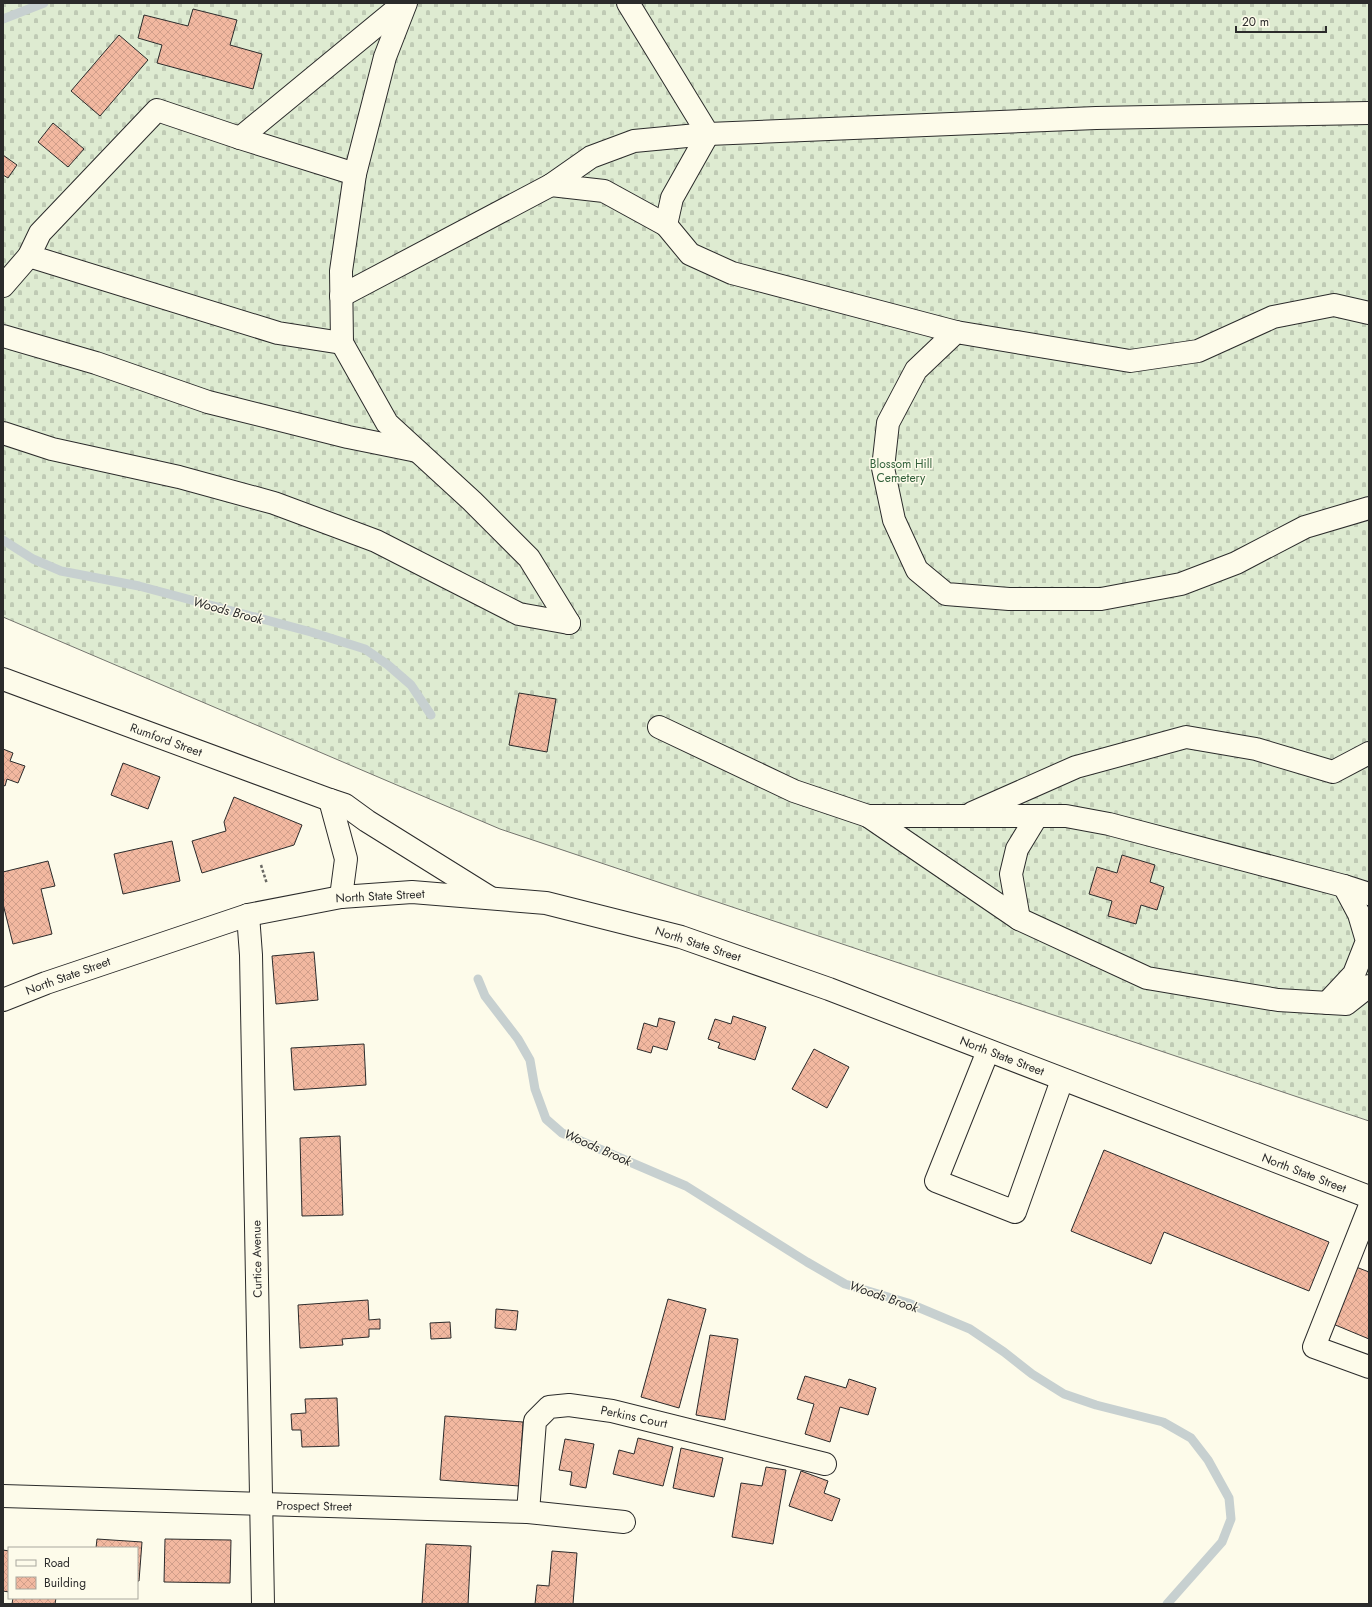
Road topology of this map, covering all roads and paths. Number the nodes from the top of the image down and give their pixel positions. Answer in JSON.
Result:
{"nodes":[{"id":1,"x":405,"y":3,"type":"edge"},
{"id":2,"x":628,"y":3,"type":"edge"},
{"id":3,"x":1369,"y":113,"type":"edge"},
{"id":4,"x":708,"y":134,"type":"junction"},
{"id":5,"x":240,"y":138,"type":"junction"},
{"id":6,"x":355,"y":174,"type":"junction"},
{"id":7,"x":551,"y":184,"type":"junction"},
{"id":8,"x":666,"y":225,"type":"junction"},
{"id":9,"x":29,"y":256,"type":"junction"},
{"id":10,"x":3,"y":286,"type":"edge"},
{"id":11,"x":341,"y":296,"type":"junction"},
{"id":12,"x":1369,"y":313,"type":"edge"},
{"id":13,"x":956,"y":332,"type":"junction"},
{"id":14,"x":3,"y":336,"type":"edge"},
{"id":15,"x":342,"y":343,"type":"junction"},
{"id":16,"x":3,"y":433,"type":"edge"},
{"id":17,"x":417,"y":451,"type":"junction"},
{"id":18,"x":1369,"y":508,"type":"edge"},
{"id":19,"x":3,"y":679,"type":"edge"},
{"id":20,"x":659,"y":727,"type":"dead end"},
{"id":21,"x":1369,"y":752,"type":"edge"},
{"id":22,"x":330,"y":800,"type":"junction"},
{"id":23,"x":868,"y":816,"type":"junction"},
{"id":24,"x":965,"y":816,"type":"junction"},
{"id":25,"x":1037,"y":816,"type":"junction"},
{"id":26,"x":261,"y":865,"type":"dead end"},
{"id":27,"x":1344,"y":886,"type":"junction"},
{"id":28,"x":267,"y":887,"type":"dead end"},
{"id":29,"x":1369,"y":894,"type":"edge"},
{"id":30,"x":341,"y":897,"type":"junction"},
{"id":31,"x":489,"y":898,"type":"junction"},
{"id":32,"x":248,"y":915,"type":"junction"},
{"id":33,"x":1019,"y":920,"type":"junction"},
{"id":34,"x":1369,"y":986,"type":"edge"},
{"id":35,"x":3,"y":1000,"type":"edge"},
{"id":36,"x":1336,"y":1004,"type":"junction"},
{"id":37,"x":1369,"y":1006,"type":"edge"},
{"id":38,"x":988,"y":1051,"type":"junction"},
{"id":39,"x":1062,"y":1080,"type":"junction"},
{"id":40,"x":1369,"y":1197,"type":"edge"},
{"id":41,"x":1369,"y":1208,"type":"edge"},
{"id":42,"x":1369,"y":1367,"type":"edge"},
{"id":43,"x":825,"y":1464,"type":"dead end"},
{"id":44,"x":3,"y":1496,"type":"edge"},
{"id":45,"x":260,"y":1505,"type":"junction"},
{"id":46,"x":528,"y":1512,"type":"junction"},
{"id":47,"x":624,"y":1522,"type":"dead end"},
{"id":48,"x":263,"y":1604,"type":"edge"}],
"edges":[{"from":1,"to":5,"type":"street"},
{"from":1,"to":6,"type":"street"},
{"from":2,"to":4,"type":"street"},
{"from":3,"to":4,"type":"street"},
{"from":4,"to":7,"type":"street"},
{"from":4,"to":8,"type":"street"},
{"from":5,"to":6,"type":"street"},
{"from":5,"to":9,"type":"street"},
{"from":6,"to":11,"type":"street"},
{"from":7,"to":8,"type":"street"},
{"from":7,"to":11,"type":"street"},
{"from":8,"to":13,"type":"street"},
{"from":9,"to":10,"type":"street"},
{"from":9,"to":15,"type":"street"},
{"from":11,"to":15,"type":"street"},
{"from":12,"to":13,"type":"street"},
{"from":13,"to":18,"type":"street"},
{"from":14,"to":17,"type":"street"},
{"from":15,"to":17,"type":"street"},
{"from":16,"to":17,"type":"street"},
{"from":19,"to":22,"type":"street","name":"Rumford Street"},
{"from":20,"to":23,"type":"street"},
{"from":21,"to":24,"type":"street"},
{"from":22,"to":30,"type":"street"},
{"from":22,"to":31,"type":"street","name":"Rumford Street"},
{"from":23,"to":24,"type":"street"},
{"from":23,"to":33,"type":"street"},
{"from":24,"to":25,"type":"street"},
{"from":25,"to":27,"type":"street"},
{"from":25,"to":33,"type":"street"},
{"from":26,"to":28,"type":"path"},
{"from":27,"to":29,"type":"street"},
{"from":27,"to":36,"type":"street"},
{"from":30,"to":31,"type":"street","name":"North State Street"},
{"from":30,"to":32,"type":"street","name":"North State Street"},
{"from":31,"to":38,"type":"street","name":"North State Street"},
{"from":32,"to":35,"type":"street","name":"North State Street"},
{"from":32,"to":45,"type":"street","name":"Curtice Avenue"},
{"from":33,"to":36,"type":"street"},
{"from":34,"to":36,"type":"street"},
{"from":36,"to":37,"type":"street"},
{"from":38,"to":39,"type":"street","name":"North State Street"},
{"from":38,"to":39,"type":"street"},
{"from":39,"to":40,"type":"street","name":"North State Street"},
{"from":41,"to":42,"type":"street"},
{"from":43,"to":46,"type":"street","name":"Perkins Court"},
{"from":44,"to":45,"type":"street","name":"Prospect Street"},
{"from":45,"to":46,"type":"street","name":"Prospect Street"},
{"from":45,"to":48,"type":"street","name":"Curtice Avenue"},
{"from":46,"to":47,"type":"street","name":"Prospect Street"}]}
